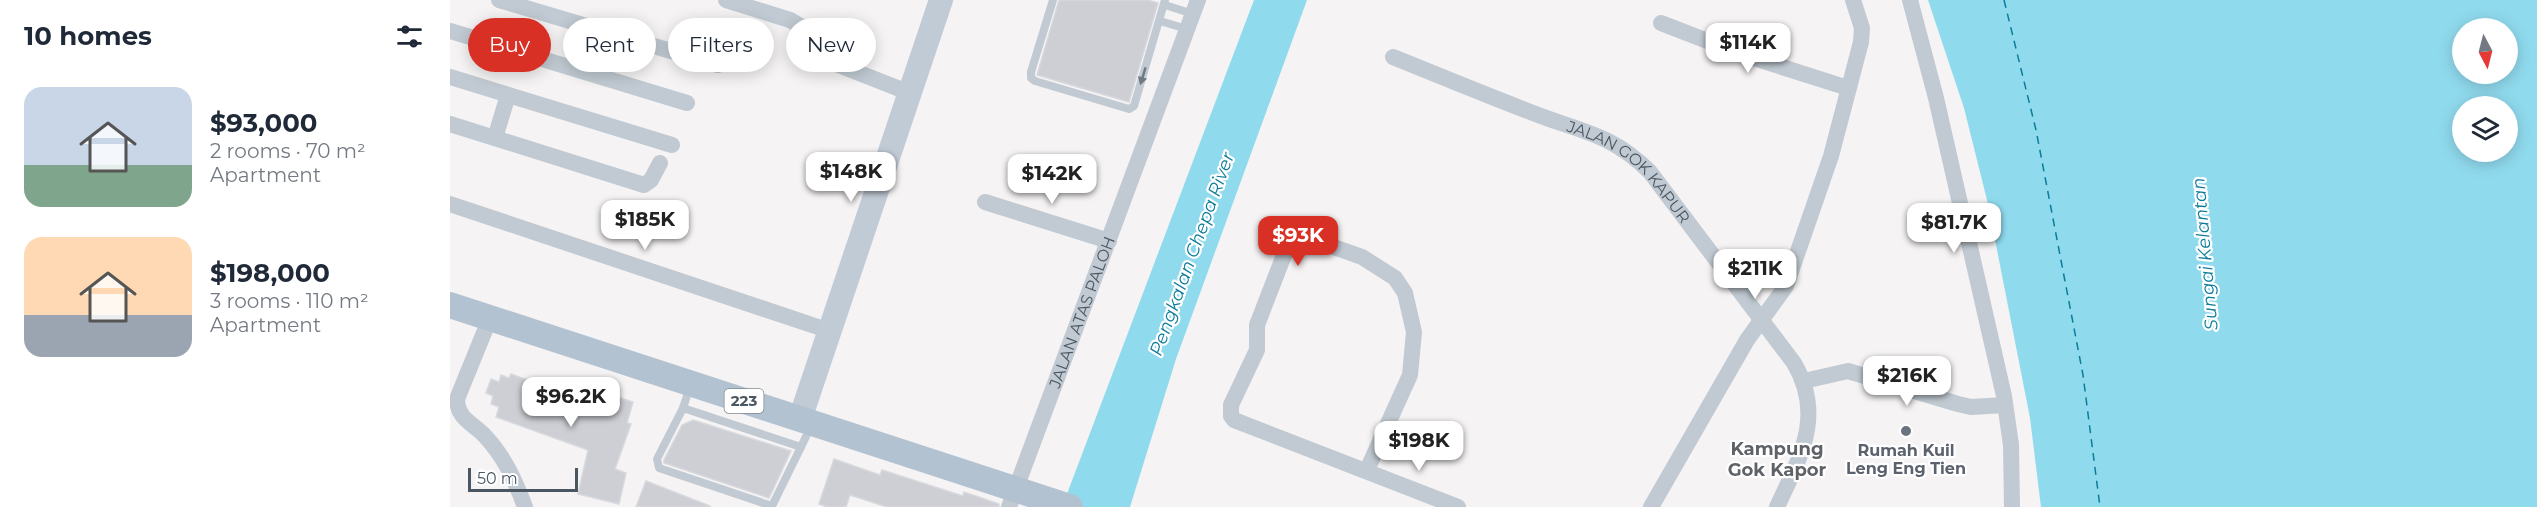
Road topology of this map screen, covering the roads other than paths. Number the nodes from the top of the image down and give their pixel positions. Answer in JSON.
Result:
{"nodes":[{"id":1,"x":499,"y":0,"type":"edge"},
{"id":2,"x":726,"y":0,"type":"edge"},
{"id":3,"x":941,"y":0,"type":"edge"},
{"id":4,"x":1053,"y":0,"type":"edge"},
{"id":5,"x":1853,"y":0,"type":"edge"},
{"id":6,"x":1910,"y":0,"type":"edge"},
{"id":7,"x":1165,"y":2,"type":"edge"},
{"id":8,"x":1193,"y":14,"type":"edge"},
{"id":9,"x":1160,"y":21,"type":"junction"},
{"id":10,"x":1661,"y":23,"type":"dead end"},
{"id":11,"x":450,"y":31,"type":"edge"},
{"id":12,"x":668,"y":50,"type":"edge"},
{"id":13,"x":1393,"y":57,"type":"dead end"},
{"id":14,"x":450,"y":77,"type":"edge"},
{"id":15,"x":1848,"y":88,"type":"junction"},
{"id":16,"x":910,"y":93,"type":"junction"},
{"id":17,"x":508,"y":95,"type":"junction"},
{"id":18,"x":687,"y":103,"type":"dead end"},
{"id":19,"x":450,"y":124,"type":"edge"},
{"id":20,"x":495,"y":138,"type":"junction"},
{"id":21,"x":672,"y":145,"type":"dead end"},
{"id":22,"x":660,"y":163,"type":"dead end"},
{"id":23,"x":985,"y":202,"type":"dead end"},
{"id":24,"x":450,"y":204,"type":"edge"},
{"id":25,"x":1109,"y":241,"type":"junction"},
{"id":26,"x":450,"y":304,"type":"edge"},
{"id":27,"x":490,"y":318,"type":"junction"},
{"id":28,"x":1761,"y":320,"type":"junction"},
{"id":29,"x":830,"y":331,"type":"junction"},
{"id":30,"x":1804,"y":381,"type":"junction"},
{"id":31,"x":691,"y":384,"type":"junction"},
{"id":32,"x":2005,"y":405,"type":"junction"},
{"id":33,"x":683,"y":408,"type":"junction"},
{"id":34,"x":807,"y":421,"type":"junction"},
{"id":35,"x":801,"y":447,"type":"junction"},
{"id":36,"x":1367,"y":470,"type":"junction"},
{"id":37,"x":1022,"y":498,"type":"edge"},
{"id":38,"x":525,"y":507,"type":"edge"},
{"id":39,"x":1070,"y":507,"type":"edge"},
{"id":40,"x":1458,"y":507,"type":"edge"},
{"id":41,"x":1651,"y":507,"type":"edge"},
{"id":42,"x":1778,"y":507,"type":"edge"},
{"id":43,"x":2012,"y":507,"type":"edge"}],
"edges":[{"from":1,"to":12,"type":"street"},
{"from":2,"to":16,"type":"street"},
{"from":3,"to":16,"type":"main road"},
{"from":9,"to":4,"type":"lane","one_way":true},
{"from":5,"to":15,"type":"street"},
{"from":6,"to":32,"type":"street"},
{"from":7,"to":8,"type":"lane"},
{"from":7,"to":9,"type":"lane"},
{"from":8,"to":9,"type":"lane"},
{"from":8,"to":25,"type":"street","name":"JALAN ATAS PALOH"},
{"from":10,"to":15,"type":"street"},
{"from":11,"to":18,"type":"street"},
{"from":13,"to":28,"type":"street","name":"JALAN GOK KAPUR"},
{"from":14,"to":17,"type":"street"},
{"from":15,"to":28,"type":"street"},
{"from":16,"to":29,"type":"main road"},
{"from":17,"to":20,"type":"street"},
{"from":17,"to":21,"type":"street"},
{"from":19,"to":20,"type":"street"},
{"from":20,"to":22,"type":"street"},
{"from":23,"to":25,"type":"street"},
{"from":24,"to":29,"type":"street"},
{"from":25,"to":37,"type":"street","name":"JALAN ATAS PALOH"},
{"from":26,"to":27,"type":"main road","number":"223"},
{"from":27,"to":31,"type":"main road","number":"223"},
{"from":27,"to":38,"type":"street"},
{"from":28,"to":30,"type":"street","name":"JALAN GOK KAPUR"},
{"from":28,"to":41,"type":"street"},
{"from":29,"to":34,"type":"main road"},
{"from":30,"to":32,"type":"street"},
{"from":30,"to":42,"type":"street","name":"JALAN GOK KAPUR"},
{"from":31,"to":33,"type":"lane"},
{"from":31,"to":34,"type":"main road","number":"223"},
{"from":32,"to":43,"type":"street"},
{"from":33,"to":35,"type":"lane"},
{"from":33,"to":35,"type":"lane"},
{"from":34,"to":35,"type":"lane"},
{"from":34,"to":37,"type":"main road","number":"223"},
{"from":36,"to":36,"type":"street"},
{"from":36,"to":40,"type":"street"},
{"from":37,"to":39,"type":"main road","number":"223"}]}
